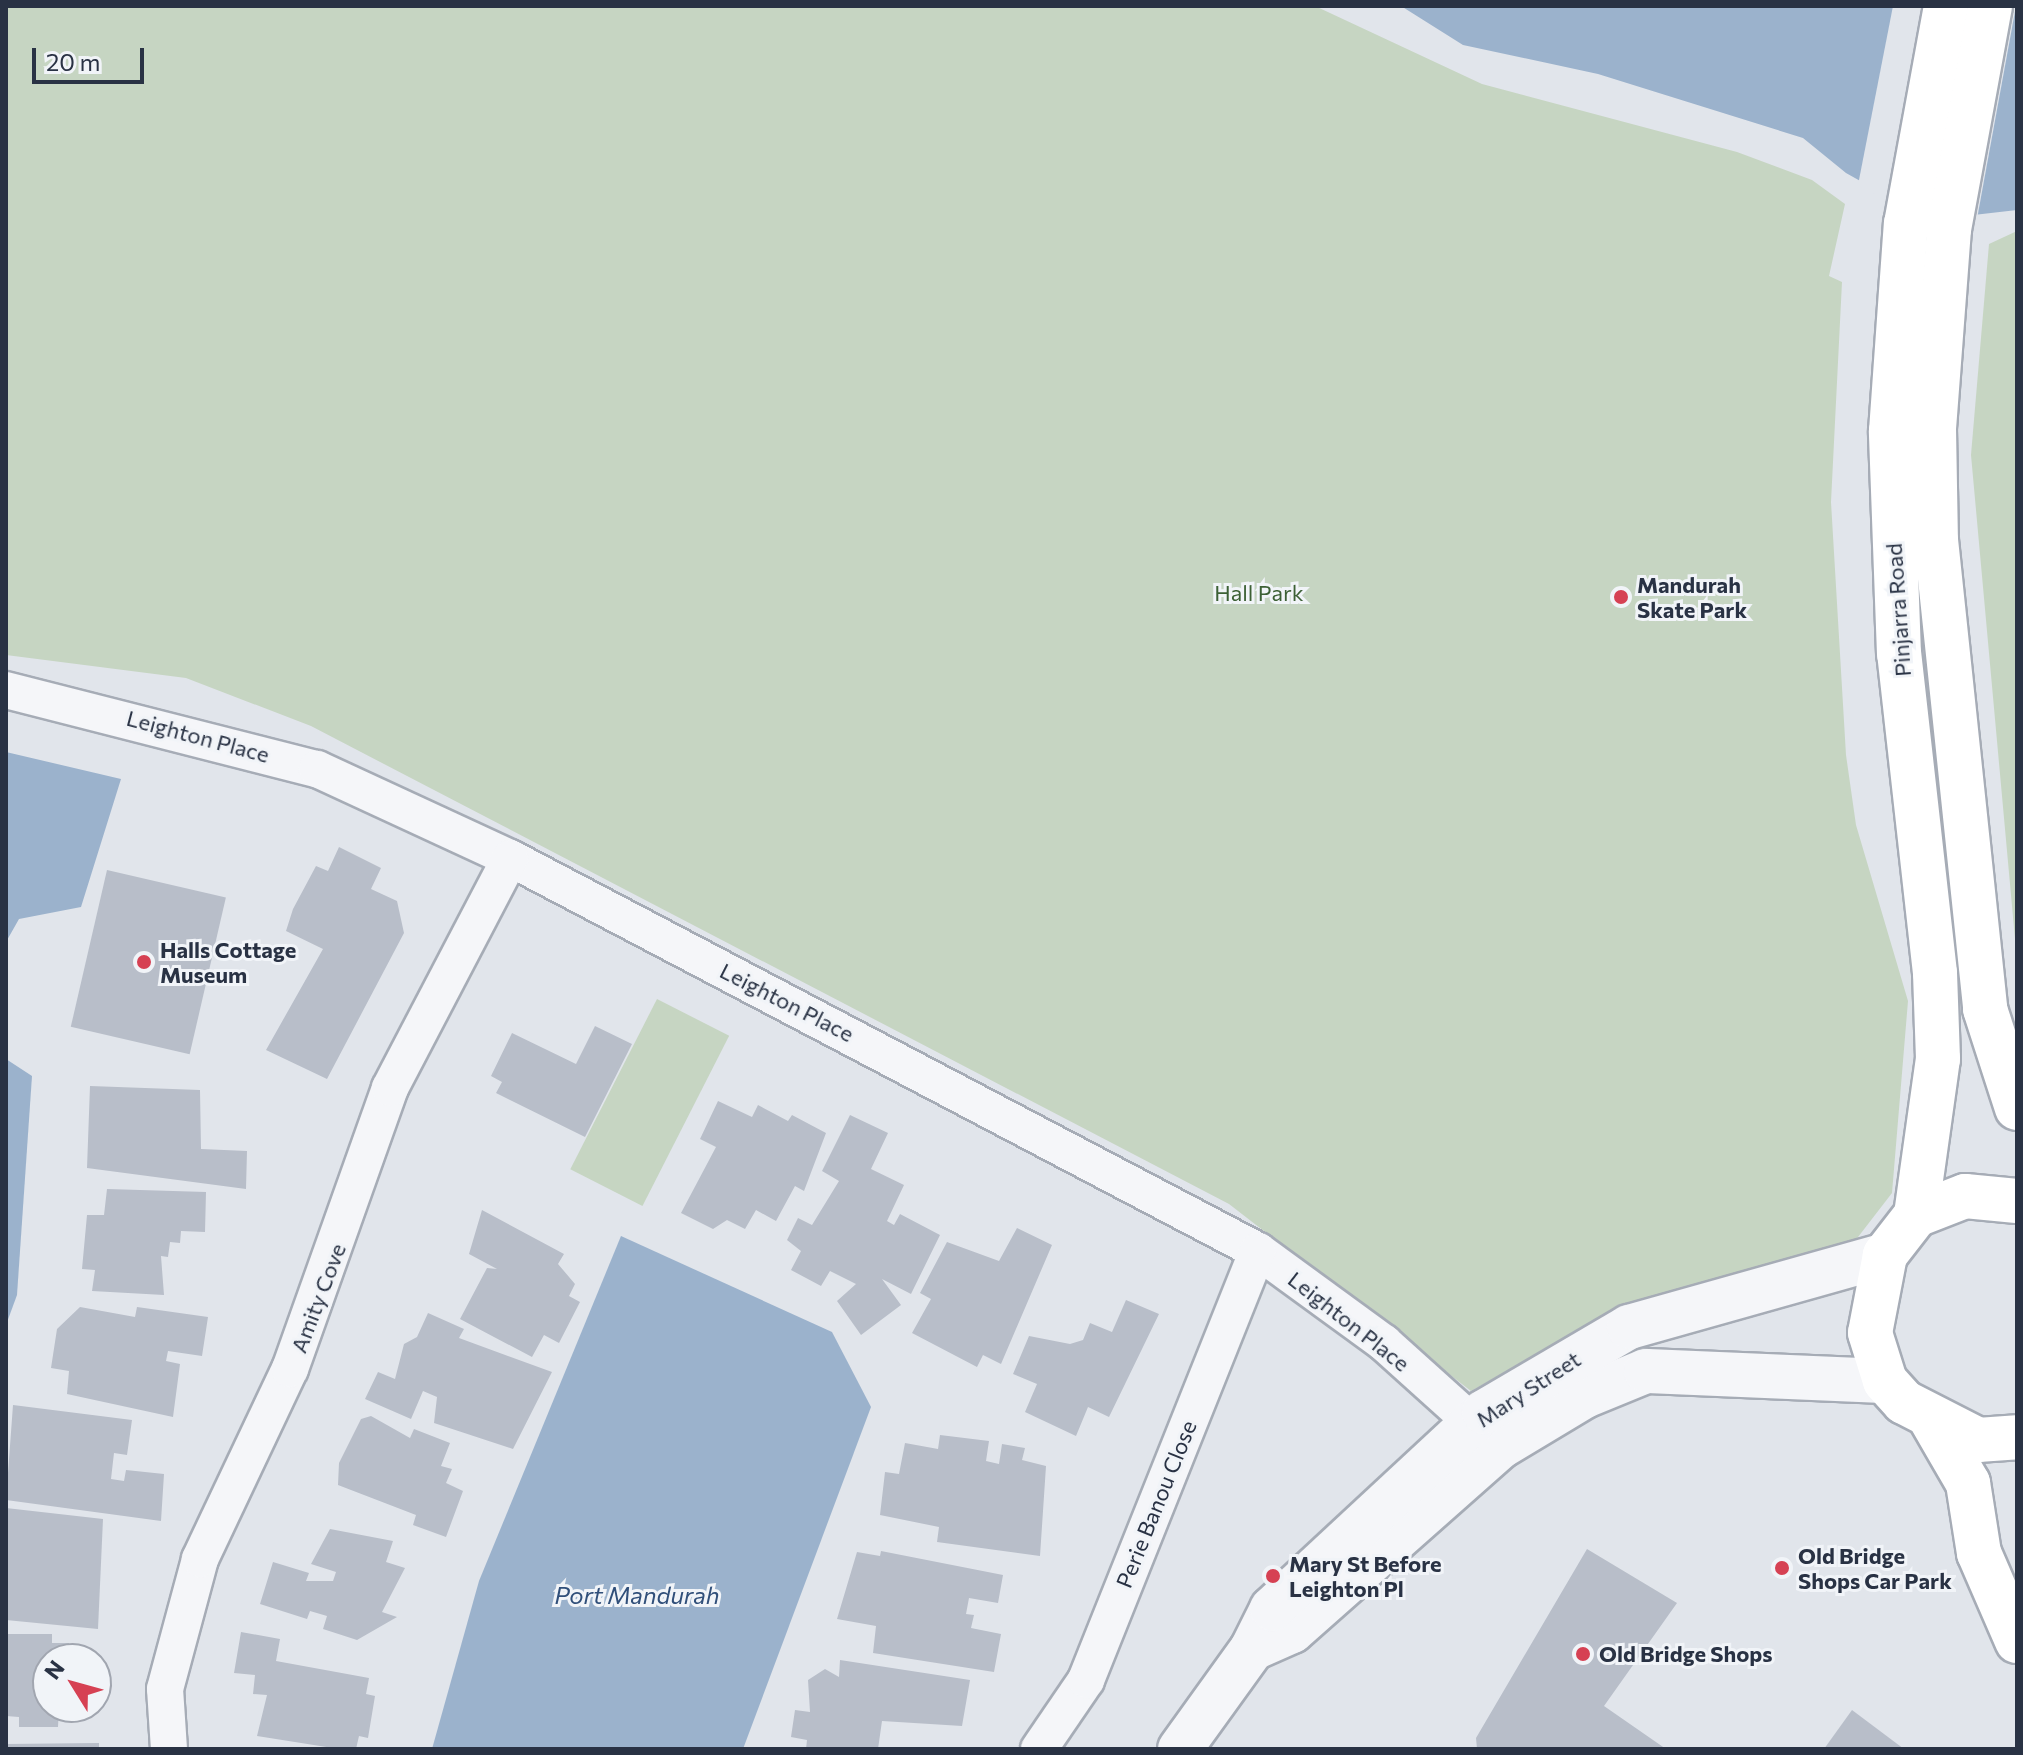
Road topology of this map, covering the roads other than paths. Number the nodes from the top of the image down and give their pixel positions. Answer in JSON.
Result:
{"nodes":[{"id":1,"x":1946,"y":6,"type":"edge"},
{"id":2,"x":1990,"y":6,"type":"edge"},
{"id":3,"x":6,"y":690,"type":"edge"},
{"id":4,"x":510,"y":858,"type":"junction"},
{"id":5,"x":2017,"y":1108,"type":"edge"},
{"id":6,"x":2017,"y":1201,"type":"edge"},
{"id":7,"x":1916,"y":1215,"type":"junction"},
{"id":8,"x":1258,"y":1251,"type":"junction"},
{"id":9,"x":1885,"y":1255,"type":"junction"},
{"id":10,"x":1885,"y":1381,"type":"junction"},
{"id":11,"x":1932,"y":1421,"type":"junction"},
{"id":12,"x":1486,"y":1436,"type":"junction"},
{"id":13,"x":2017,"y":1437,"type":"edge"},
{"id":14,"x":2017,"y":1641,"type":"edge"},
{"id":15,"x":169,"y":1749,"type":"edge"},
{"id":16,"x":1039,"y":1749,"type":"edge"},
{"id":17,"x":1180,"y":1749,"type":"edge"}],
"edges":[{"from":1,"to":7,"type":"main road","name":"Pinjarra Road"},
{"from":2,"to":5,"type":"main road","name":"Pinjarra Road"},
{"from":3,"to":4,"type":"street","name":"Leighton Place"},
{"from":4,"to":8,"type":"street","name":"Leighton Place"},
{"from":4,"to":15,"type":"street","name":"Amity Cove"},
{"from":6,"to":7,"type":"main road"},
{"from":7,"to":9,"type":"main road"},
{"from":8,"to":12,"type":"street","name":"Leighton Place"},
{"from":8,"to":16,"type":"street","name":"Perie Banou Close"},
{"from":9,"to":10,"type":"main road"},
{"from":9,"to":12,"type":"street","name":"Mary Street"},
{"from":10,"to":11,"type":"main road"},
{"from":10,"to":12,"type":"street","name":"Mary Street"},
{"from":11,"to":13,"type":"main road"},
{"from":11,"to":14,"type":"main road"},
{"from":12,"to":17,"type":"street","name":"Mary Street"}]}
